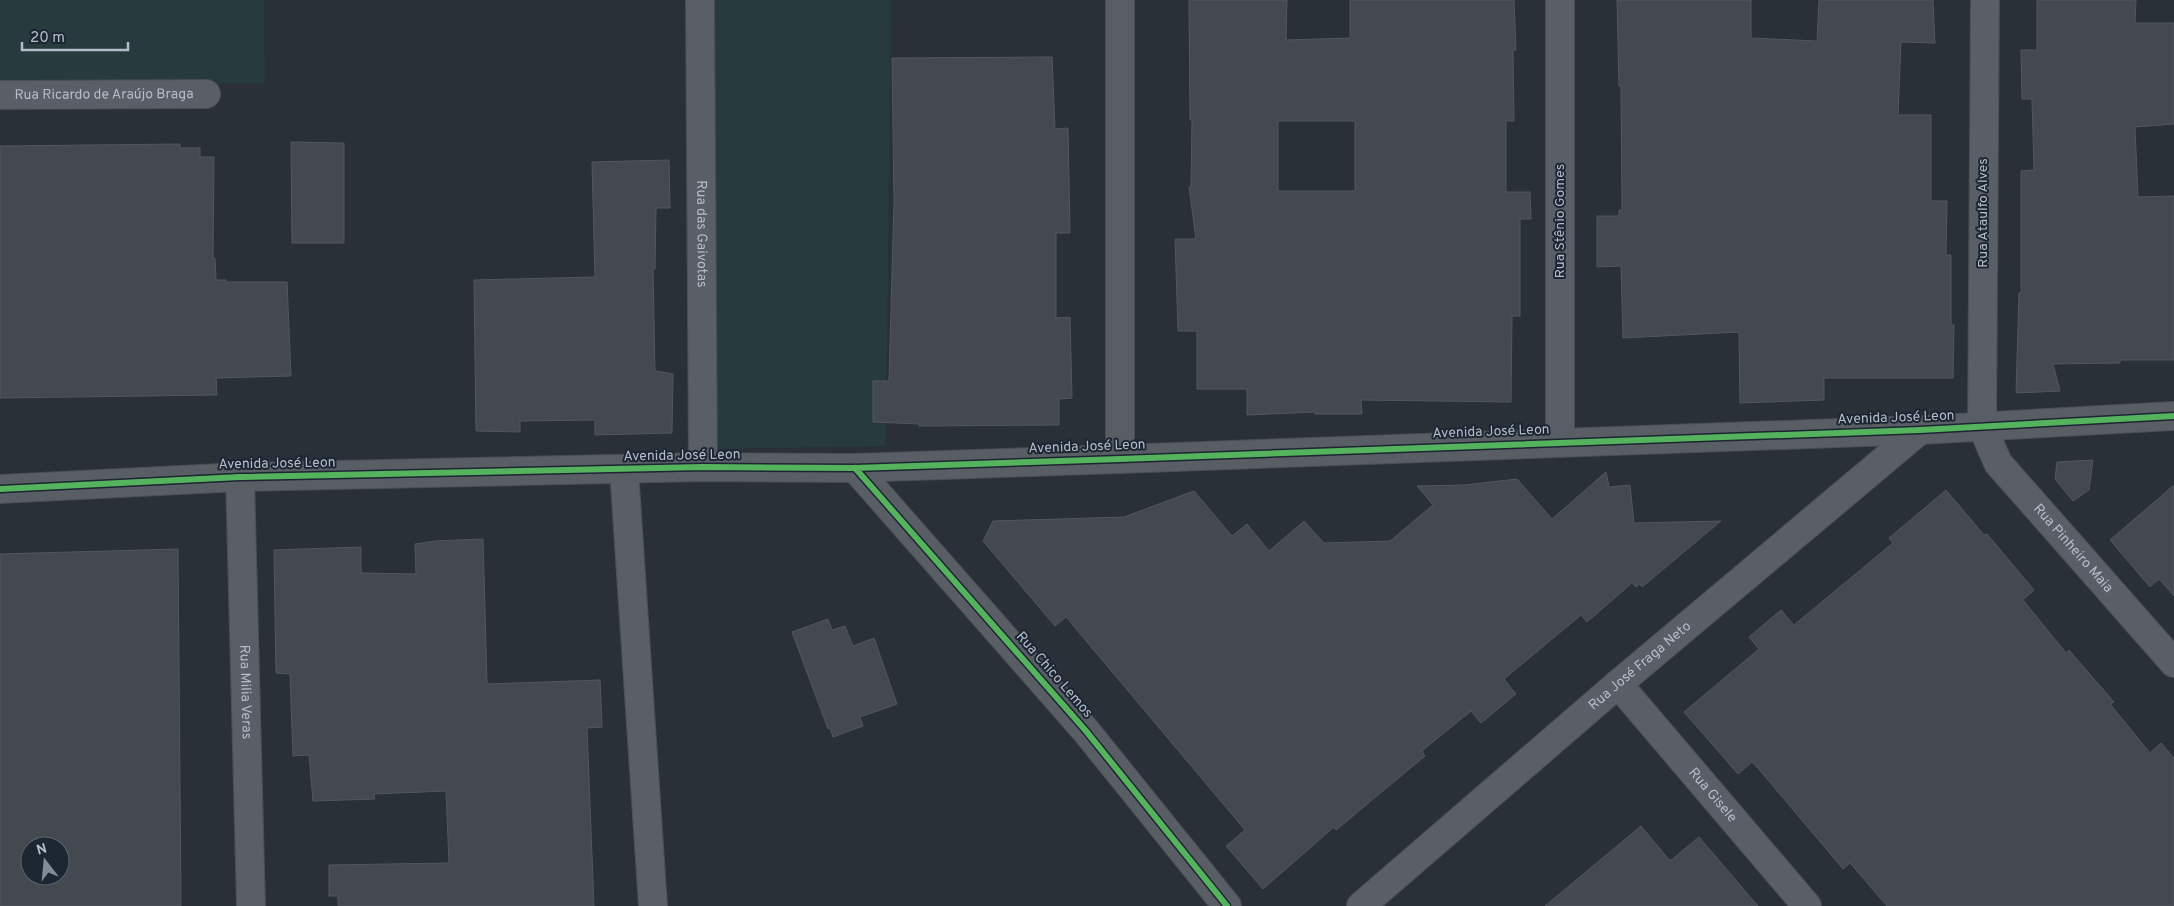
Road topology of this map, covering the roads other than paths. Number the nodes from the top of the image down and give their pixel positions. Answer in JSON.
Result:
{"nodes":[{"id":1,"x":700,"y":0,"type":"edge"},
{"id":2,"x":1120,"y":0,"type":"edge"},
{"id":3,"x":1560,"y":0,"type":"edge"},
{"id":4,"x":1985,"y":0,"type":"edge"},
{"id":5,"x":206,"y":94,"type":"dead end"},
{"id":6,"x":0,"y":95,"type":"edge"},
{"id":7,"x":2174,"y":416,"type":"edge"},
{"id":8,"x":1982,"y":426,"type":"junction"},
{"id":9,"x":1920,"y":430,"type":"junction"},
{"id":10,"x":1560,"y":442,"type":"junction"},
{"id":11,"x":1120,"y":459,"type":"junction"},
{"id":12,"x":703,"y":468,"type":"junction"},
{"id":13,"x":855,"y":468,"type":"junction"},
{"id":14,"x":624,"y":469,"type":"junction"},
{"id":15,"x":240,"y":477,"type":"junction"},
{"id":16,"x":0,"y":489,"type":"edge"},
{"id":17,"x":2174,"y":663,"type":"edge"},
{"id":18,"x":1618,"y":684,"type":"junction"},
{"id":19,"x":251,"y":906,"type":"edge"},
{"id":20,"x":653,"y":906,"type":"edge"},
{"id":21,"x":1226,"y":906,"type":"edge"},
{"id":22,"x":1361,"y":906,"type":"edge"},
{"id":23,"x":1807,"y":906,"type":"edge"}],
"edges":[{"from":1,"to":12,"type":"street","name":"Rua das Gaivotas"},
{"from":2,"to":11,"type":"main road"},
{"from":3,"to":10,"type":"street","name":"Rua Stênio Gomes"},
{"from":4,"to":8,"type":"street","name":"Rua Ataulfo Alves"},
{"from":5,"to":6,"type":"street","name":"Rua Ricardo de Araújo Braga"},
{"from":7,"to":8,"type":"main road","name":"Avenida José Leon"},
{"from":8,"to":9,"type":"main road","name":"Avenida José Leon"},
{"from":8,"to":17,"type":"street","name":"Rua Pinheiro Maia"},
{"from":9,"to":10,"type":"main road","name":"Avenida José Leon"},
{"from":9,"to":18,"type":"street","name":"Rua José Fraga Neto"},
{"from":10,"to":11,"type":"main road","name":"Avenida José Leon"},
{"from":11,"to":13,"type":"main road","name":"Avenida José Leon"},
{"from":12,"to":13,"type":"main road","name":"Avenida José Leon"},
{"from":12,"to":14,"type":"main road","name":"Avenida José Leon"},
{"from":13,"to":21,"type":"main road","name":"Rua Chico Lemos"},
{"from":14,"to":15,"type":"main road","name":"Avenida José Leon"},
{"from":14,"to":20,"type":"street"},
{"from":15,"to":16,"type":"main road","name":"Avenida José Leon"},
{"from":15,"to":19,"type":"street","name":"Rua Milia Veras"},
{"from":18,"to":22,"type":"street","name":"Rua José Fraga Neto"},
{"from":18,"to":23,"type":"street","name":"Rua Gisele"}]}
